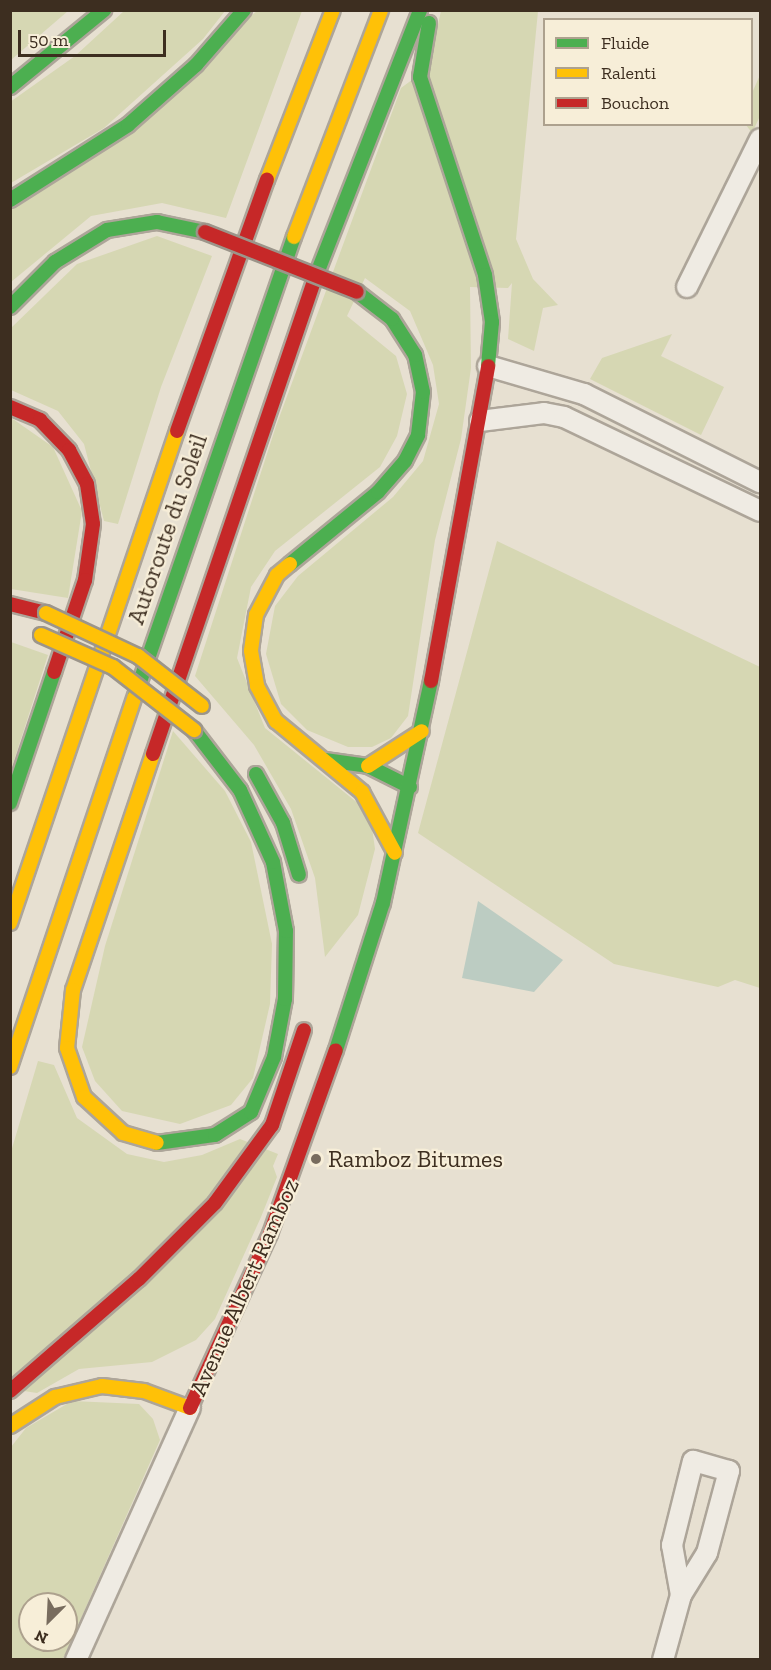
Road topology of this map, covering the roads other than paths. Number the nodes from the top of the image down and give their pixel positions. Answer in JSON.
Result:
{"nodes":[{"id":1,"x":96,"y":10,"type":"edge"},
{"id":2,"x":104,"y":10,"type":"edge"},
{"id":3,"x":244,"y":10,"type":"edge"},
{"id":4,"x":333,"y":10,"type":"edge"},
{"id":5,"x":381,"y":10,"type":"edge"},
{"id":6,"x":420,"y":10,"type":"edge"},
{"id":7,"x":433,"y":10,"type":"edge"},
{"id":8,"x":73,"y":38,"type":"junction"},
{"id":9,"x":10,"y":87,"type":"edge"},
{"id":10,"x":760,"y":139,"type":"edge"},
{"id":11,"x":10,"y":200,"type":"edge"},
{"id":12,"x":687,"y":287,"type":"dead end"},
{"id":13,"x":10,"y":307,"type":"edge"},
{"id":14,"x":488,"y":366,"type":"junction"},
{"id":15,"x":10,"y":407,"type":"edge"},
{"id":16,"x":480,"y":421,"type":"junction"},
{"id":17,"x":760,"y":482,"type":"edge"},
{"id":18,"x":760,"y":511,"type":"edge"},
{"id":19,"x":10,"y":604,"type":"edge"},
{"id":20,"x":22,"y":630,"type":"dead end"},
{"id":21,"x":213,"y":717,"type":"dead end"},
{"id":22,"x":422,"y":731,"type":"junction"},
{"id":23,"x":325,"y":760,"type":"junction"},
{"id":24,"x":248,"y":761,"type":"dead end"},
{"id":25,"x":368,"y":766,"type":"junction"},
{"id":26,"x":410,"y":786,"type":"junction"},
{"id":27,"x":362,"y":792,"type":"junction"},
{"id":28,"x":10,"y":803,"type":"edge"},
{"id":29,"x":406,"y":803,"type":"junction"},
{"id":30,"x":395,"y":853,"type":"junction"},
{"id":31,"x":303,"y":893,"type":"dead end"},
{"id":32,"x":10,"y":923,"type":"edge"},
{"id":33,"x":305,"y":1018,"type":"dead end"},
{"id":34,"x":10,"y":1067,"type":"edge"},
{"id":35,"x":10,"y":1391,"type":"edge"},
{"id":36,"x":190,"y":1408,"type":"junction"},
{"id":37,"x":10,"y":1426,"type":"edge"},
{"id":38,"x":681,"y":1595,"type":"junction"},
{"id":39,"x":76,"y":1659,"type":"edge"},
{"id":40,"x":663,"y":1659,"type":"edge"}],
"edges":[{"from":1,"to":8,"type":"main road"},
{"from":2,"to":8,"type":"main road"},
{"from":3,"to":11,"type":"main road"},
{"from":4,"to":32,"type":"main road","name":"Autoroute du Soleil"},
{"from":5,"to":34,"type":"main road","name":"Autoroute du Soleil"},
{"from":6,"to":20,"type":"main road","bridge":true},
{"from":7,"to":14,"type":"main road","name":"Avenue Albert Ramboz"},
{"from":8,"to":9,"type":"main road"},
{"from":10,"to":12,"type":"street"},
{"from":13,"to":23,"type":"main road","bridge":true},
{"from":14,"to":16,"type":"main road","name":"Avenue Albert Ramboz"},
{"from":14,"to":17,"type":"street"},
{"from":15,"to":28,"type":"main road"},
{"from":16,"to":18,"type":"street"},
{"from":16,"to":22,"type":"main road","name":"Avenue Albert Ramboz"},
{"from":19,"to":21,"type":"main road","bridge":true},
{"from":22,"to":25,"type":"main road"},
{"from":22,"to":26,"type":"main road","name":"Avenue Albert Ramboz"},
{"from":23,"to":25,"type":"main road"},
{"from":23,"to":27,"type":"main road"},
{"from":24,"to":31,"type":"main road"},
{"from":25,"to":26,"type":"main road"},
{"from":26,"to":29,"type":"main road","name":"Avenue Albert Ramboz"},
{"from":27,"to":29,"type":"main road"},
{"from":27,"to":30,"type":"main road"},
{"from":29,"to":30,"type":"main road","name":"Avenue Albert Ramboz"},
{"from":30,"to":36,"type":"main road","name":"Avenue Albert Ramboz"},
{"from":33,"to":35,"type":"main road"},
{"from":36,"to":37,"type":"main road"},
{"from":36,"to":39,"type":"street","name":"Avenue Albert Ramboz"},
{"from":38,"to":38,"type":"street"},
{"from":38,"to":40,"type":"street"}]}
